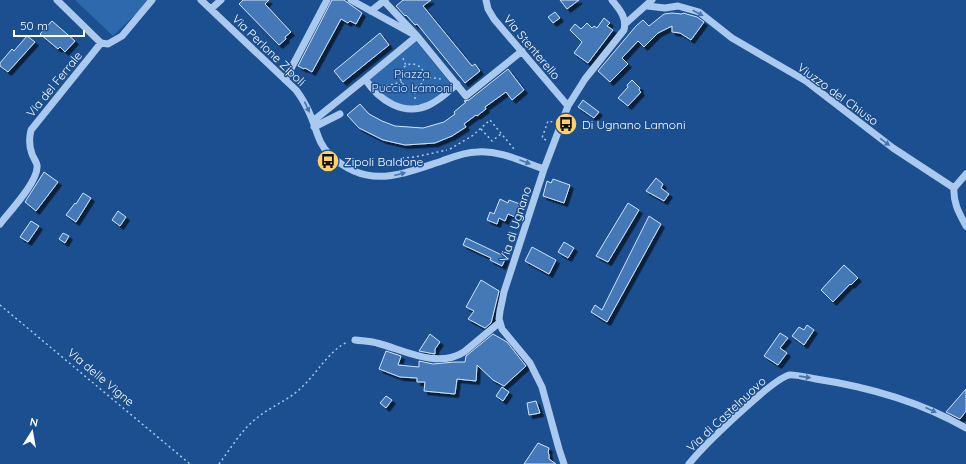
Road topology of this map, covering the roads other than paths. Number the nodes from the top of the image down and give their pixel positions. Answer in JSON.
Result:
{"nodes":[{"id":1,"x":57,"y":0,"type":"edge"},
{"id":2,"x":152,"y":0,"type":"edge"},
{"id":3,"x":201,"y":0,"type":"edge"},
{"id":4,"x":221,"y":0,"type":"edge"},
{"id":5,"x":328,"y":0,"type":"edge"},
{"id":6,"x":351,"y":0,"type":"edge"},
{"id":7,"x":384,"y":0,"type":"edge"},
{"id":8,"x":486,"y":0,"type":"edge"},
{"id":9,"x":612,"y":0,"type":"edge"},
{"id":10,"x":649,"y":3,"type":"edge"},
{"id":11,"x":211,"y":9,"type":"junction"},
{"id":12,"x":371,"y":11,"type":"junction"},
{"id":13,"x":625,"y":24,"type":"junction"},
{"id":14,"x":416,"y":36,"type":"junction"},
{"id":15,"x":101,"y":43,"type":"junction"},
{"id":16,"x":522,"y":51,"type":"junction"},
{"id":17,"x":365,"y":79,"type":"junction"},
{"id":18,"x":285,"y":80,"type":"junction"},
{"id":19,"x":455,"y":82,"type":"junction"},
{"id":20,"x":568,"y":106,"type":"junction"},
{"id":21,"x":340,"y":114,"type":"dead end"},
{"id":22,"x":313,"y":124,"type":"junction"},
{"id":23,"x":544,"y":169,"type":"junction"},
{"id":24,"x":966,"y":174,"type":"edge"},
{"id":25,"x":954,"y":188,"type":"junction"},
{"id":26,"x":0,"y":224,"type":"edge"},
{"id":27,"x":966,"y":226,"type":"edge"},
{"id":28,"x":500,"y":322,"type":"junction"},
{"id":29,"x":355,"y":340,"type":"road end"},
{"id":30,"x":964,"y":424,"type":"edge"},
{"id":31,"x":564,"y":464,"type":"edge"},
{"id":32,"x":689,"y":464,"type":"edge"}],
"edges":[{"from":1,"to":15,"type":"street"},
{"from":2,"to":15,"type":"street"},
{"from":3,"to":11,"type":"street","name":"Via Perlone Zipoli"},
{"from":4,"to":11,"type":"street"},
{"from":5,"to":18,"type":"street"},
{"from":6,"to":12,"type":"street"},
{"from":7,"to":12,"type":"street"},
{"from":7,"to":14,"type":"street"},
{"from":8,"to":16,"type":"street","name":"Via Stenterello"},
{"from":9,"to":13,"type":"street"},
{"from":10,"to":13,"type":"street"},
{"from":10,"to":25,"type":"street","name":"Viuzzo del Chiuso","one_way":true},
{"from":11,"to":18,"type":"street","name":"Via Perlone Zipoli"},
{"from":12,"to":14,"type":"street"},
{"from":13,"to":20,"type":"street","name":"Via di Ugnano"},
{"from":14,"to":17,"type":"street"},
{"from":14,"to":19,"type":"street"},
{"from":15,"to":26,"type":"street","name":"Via del Ferrale"},
{"from":16,"to":19,"type":"street"},
{"from":16,"to":20,"type":"street","name":"Via Stenterello"},
{"from":17,"to":19,"type":"street"},
{"from":17,"to":22,"type":"street"},
{"from":18,"to":22,"type":"street","name":"Via Perlone Zipoli","one_way":true},
{"from":20,"to":23,"type":"street","name":"Via di Ugnano"},
{"from":21,"to":22,"type":"street"},
{"from":22,"to":23,"type":"street","name":"Via Perlone Zipoli","one_way":true},
{"from":23,"to":28,"type":"street","name":"Via di Ugnano"},
{"from":24,"to":25,"type":"street"},
{"from":25,"to":27,"type":"street"},
{"from":28,"to":29,"type":"street"},
{"from":28,"to":31,"type":"street"},
{"from":32,"to":30,"type":"street","name":"Via di Castelnuovo","one_way":true}]}
